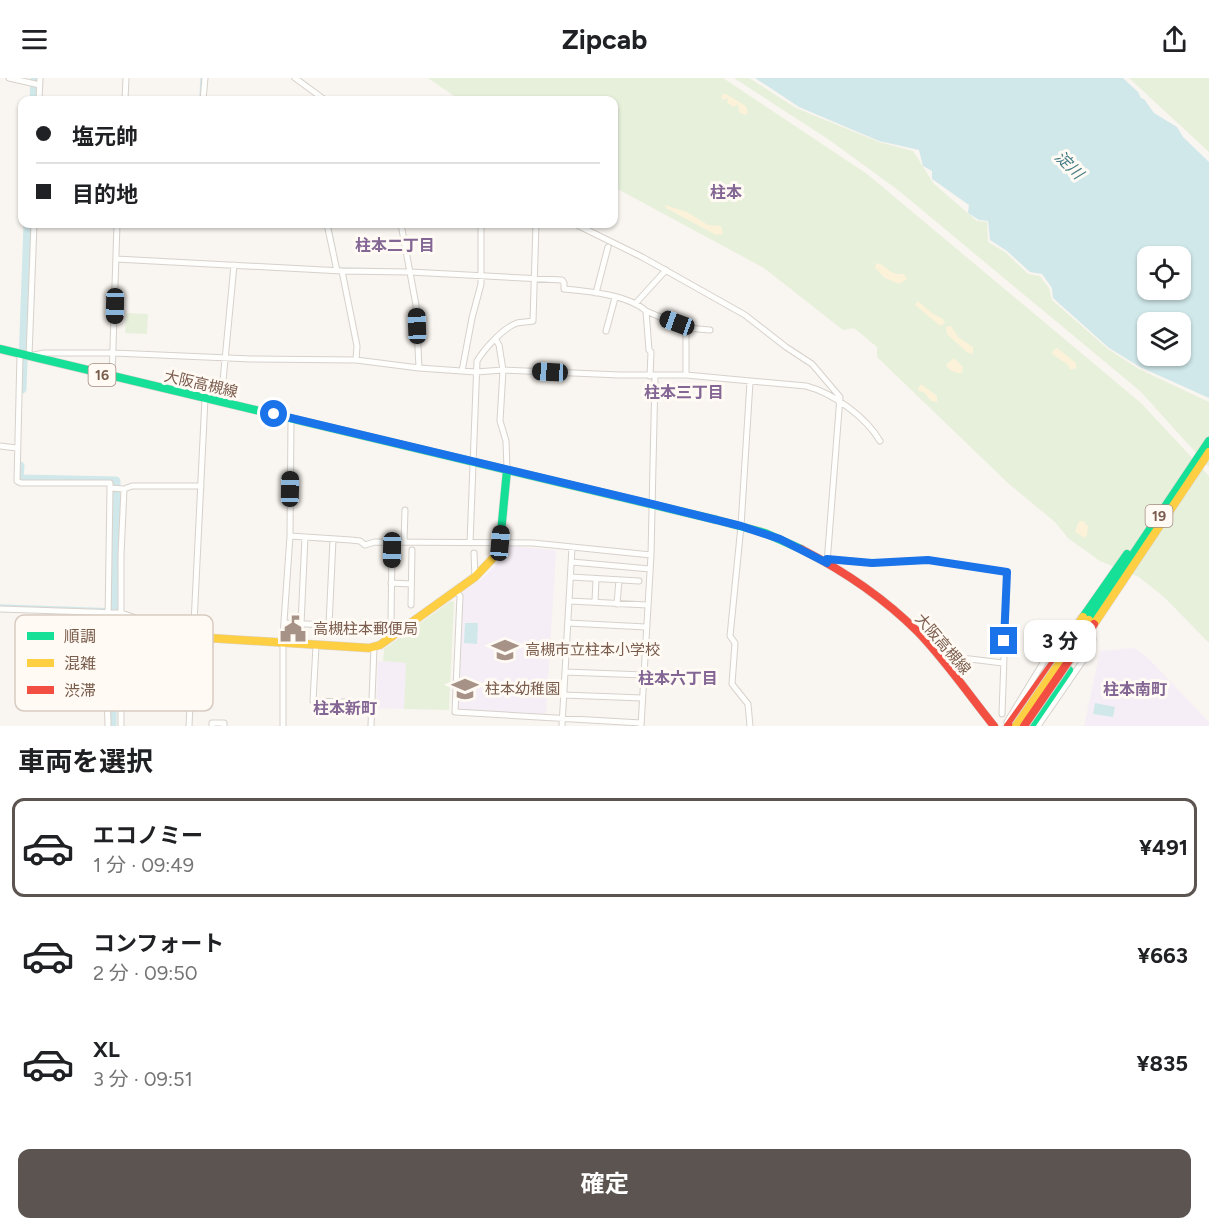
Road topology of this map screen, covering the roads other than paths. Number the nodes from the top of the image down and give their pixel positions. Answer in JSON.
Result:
{"nodes":[{"id":1,"x":9,"y":78,"type":"edge"},
{"id":2,"x":126,"y":78,"type":"edge"},
{"id":3,"x":204,"y":78,"type":"edge"},
{"id":4,"x":295,"y":78,"type":"edge"},
{"id":5,"x":40,"y":81,"type":"edge"},
{"id":6,"x":39,"y":96,"type":"edge"},
{"id":7,"x":125,"y":96,"type":"edge"},
{"id":8,"x":203,"y":96,"type":"edge"},
{"id":9,"x":320,"y":96,"type":"edge"},
{"id":10,"x":34,"y":228,"type":"edge"},
{"id":11,"x":117,"y":228,"type":"edge"},
{"id":12,"x":328,"y":228,"type":"edge"},
{"id":13,"x":402,"y":228,"type":"edge"},
{"id":14,"x":482,"y":228,"type":"edge"},
{"id":15,"x":536,"y":228,"type":"edge"},
{"id":16,"x":583,"y":228,"type":"edge"},
{"id":17,"x":608,"y":247,"type":"dead end"},
{"id":18,"x":116,"y":259,"type":"junction"},
{"id":19,"x":234,"y":265,"type":"junction"},
{"id":20,"x":666,"y":270,"type":"junction"},
{"id":21,"x":340,"y":271,"type":"junction"},
{"id":22,"x":410,"y":272,"type":"junction"},
{"id":23,"x":482,"y":276,"type":"junction"},
{"id":24,"x":535,"y":279,"type":"junction"},
{"id":25,"x":596,"y":293,"type":"junction"},
{"id":26,"x":615,"y":298,"type":"junction"},
{"id":27,"x":635,"y":304,"type":"junction"},
{"id":28,"x":646,"y":311,"type":"junction"},
{"id":29,"x":686,"y":328,"type":"junction"},
{"id":30,"x":710,"y":330,"type":"dead end"},
{"id":31,"x":606,"y":332,"type":"dead end"},
{"id":32,"x":496,"y":340,"type":"junction"},
{"id":33,"x":0,"y":349,"type":"edge"},
{"id":34,"x":114,"y":353,"type":"junction"},
{"id":35,"x":20,"y":354,"type":"junction"},
{"id":36,"x":29,"y":356,"type":"junction"},
{"id":37,"x":224,"y":358,"type":"junction"},
{"id":38,"x":357,"y":360,"type":"junction"},
{"id":39,"x":418,"y":368,"type":"junction"},
{"id":40,"x":503,"y":370,"type":"junction"},
{"id":41,"x":462,"y":371,"type":"junction"},
{"id":42,"x":476,"y":372,"type":"junction"},
{"id":43,"x":686,"y":375,"type":"junction"},
{"id":44,"x":652,"y":376,"type":"junction"},
{"id":45,"x":112,"y":377,"type":"junction"},
{"id":46,"x":750,"y":382,"type":"junction"},
{"id":47,"x":205,"y":398,"type":"junction"},
{"id":48,"x":221,"y":402,"type":"junction"},
{"id":49,"x":840,"y":404,"type":"junction"},
{"id":50,"x":291,"y":419,"type":"junction"},
{"id":51,"x":880,"y":441,"type":"dead end"},
{"id":52,"x":1209,"y":441,"type":"edge"},
{"id":53,"x":0,"y":446,"type":"edge"},
{"id":54,"x":17,"y":448,"type":"junction"},
{"id":55,"x":1209,"y":452,"type":"edge"},
{"id":56,"x":472,"y":462,"type":"junction"},
{"id":57,"x":507,"y":470,"type":"junction"},
{"id":58,"x":201,"y":486,"type":"junction"},
{"id":59,"x":110,"y":489,"type":"junction"},
{"id":60,"x":124,"y":489,"type":"junction"},
{"id":61,"x":652,"y":504,"type":"junction"},
{"id":62,"x":405,"y":510,"type":"dead end"},
{"id":63,"x":1164,"y":514,"type":"junction"},
{"id":64,"x":741,"y":526,"type":"junction"},
{"id":65,"x":290,"y":536,"type":"junction"},
{"id":66,"x":306,"y":537,"type":"junction"},
{"id":67,"x":333,"y":539,"type":"junction"},
{"id":68,"x":404,"y":542,"type":"junction"},
{"id":69,"x":470,"y":543,"type":"junction"},
{"id":70,"x":500,"y":543,"type":"junction"},
{"id":71,"x":572,"y":547,"type":"junction"},
{"id":72,"x":392,"y":550,"type":"dead end"},
{"id":73,"x":412,"y":550,"type":"dead end"},
{"id":74,"x":474,"y":553,"type":"dead end"},
{"id":75,"x":651,"y":555,"type":"junction"},
{"id":76,"x":827,"y":561,"type":"junction"},
{"id":77,"x":572,"y":562,"type":"junction"},
{"id":78,"x":650,"y":569,"type":"junction"},
{"id":79,"x":475,"y":577,"type":"junction"},
{"id":80,"x":571,"y":577,"type":"junction"},
{"id":81,"x":596,"y":579,"type":"junction"},
{"id":82,"x":619,"y":580,"type":"junction"},
{"id":83,"x":639,"y":581,"type":"dead end"},
{"id":84,"x":391,"y":583,"type":"junction"},
{"id":85,"x":411,"y":584,"type":"junction"},
{"id":86,"x":456,"y":591,"type":"junction"},
{"id":87,"x":1111,"y":593,"type":"junction"},
{"id":88,"x":570,"y":601,"type":"junction"},
{"id":89,"x":595,"y":602,"type":"junction"},
{"id":90,"x":617,"y":604,"type":"junction"},
{"id":91,"x":411,"y":605,"type":"dead end"},
{"id":92,"x":647,"y":605,"type":"junction"},
{"id":93,"x":0,"y":609,"type":"edge"},
{"id":94,"x":108,"y":612,"type":"junction"},
{"id":95,"x":121,"y":614,"type":"junction"},
{"id":96,"x":124,"y":615,"type":"edge"},
{"id":97,"x":195,"y":615,"type":"edge"},
{"id":98,"x":1091,"y":622,"type":"junction"},
{"id":99,"x":284,"y":623,"type":"junction"},
{"id":100,"x":568,"y":623,"type":"junction"},
{"id":101,"x":301,"y":624,"type":"junction"},
{"id":102,"x":646,"y":627,"type":"junction"},
{"id":103,"x":399,"y":633,"type":"junction"},
{"id":104,"x":213,"y":638,"type":"edge"},
{"id":105,"x":284,"y":643,"type":"junction"},
{"id":106,"x":316,"y":646,"type":"junction"},
{"id":107,"x":374,"y":647,"type":"junction"},
{"id":108,"x":567,"y":648,"type":"junction"},
{"id":109,"x":645,"y":652,"type":"junction"},
{"id":110,"x":939,"y":657,"type":"junction"},
{"id":111,"x":1003,"y":663,"type":"junction"},
{"id":112,"x":565,"y":672,"type":"junction"},
{"id":113,"x":644,"y":675,"type":"junction"},
{"id":114,"x":564,"y":695,"type":"junction"},
{"id":115,"x":642,"y":698,"type":"junction"},
{"id":116,"x":372,"y":703,"type":"junction"},
{"id":117,"x":190,"y":711,"type":"edge"},
{"id":118,"x":1002,"y":714,"type":"dead end"},
{"id":119,"x":543,"y":718,"type":"junction"},
{"id":120,"x":562,"y":719,"type":"junction"},
{"id":121,"x":641,"y":725,"type":"edge"},
{"id":122,"x":189,"y":726,"type":"edge"},
{"id":123,"x":212,"y":726,"type":"edge"},
{"id":124,"x":224,"y":726,"type":"edge"},
{"id":125,"x":283,"y":726,"type":"edge"},
{"id":126,"x":371,"y":726,"type":"edge"},
{"id":127,"x":543,"y":726,"type":"edge"},
{"id":128,"x":562,"y":726,"type":"edge"},
{"id":129,"x":750,"y":726,"type":"edge"},
{"id":130,"x":994,"y":726,"type":"edge"},
{"id":131,"x":1006,"y":726,"type":"edge"},
{"id":132,"x":1016,"y":726,"type":"edge"},
{"id":133,"x":1024,"y":726,"type":"edge"},
{"id":134,"x":1031,"y":726,"type":"edge"},
{"id":135,"x":1038,"y":726,"type":"edge"}],
"edges":[{"from":1,"to":5,"type":"street"},
{"from":2,"to":7,"type":"street"},
{"from":3,"to":8,"type":"street"},
{"from":4,"to":9,"type":"street"},
{"from":5,"to":6,"type":"street"},
{"from":10,"to":36,"type":"street"},
{"from":11,"to":18,"type":"street"},
{"from":12,"to":21,"type":"street"},
{"from":13,"to":22,"type":"street"},
{"from":14,"to":23,"type":"street"},
{"from":15,"to":24,"type":"street"},
{"from":16,"to":20,"type":"street"},
{"from":17,"to":25,"type":"street"},
{"from":18,"to":19,"type":"street"},
{"from":18,"to":34,"type":"street"},
{"from":19,"to":21,"type":"street"},
{"from":19,"to":37,"type":"street"},
{"from":20,"to":27,"type":"street"},
{"from":20,"to":49,"type":"street"},
{"from":21,"to":22,"type":"street"},
{"from":21,"to":38,"type":"street"},
{"from":22,"to":23,"type":"street"},
{"from":22,"to":39,"type":"street"},
{"from":23,"to":24,"type":"street"},
{"from":23,"to":41,"type":"street"},
{"from":24,"to":25,"type":"street"},
{"from":24,"to":32,"type":"street"},
{"from":25,"to":26,"type":"street"},
{"from":26,"to":27,"type":"street"},
{"from":26,"to":31,"type":"street"},
{"from":27,"to":28,"type":"street"},
{"from":28,"to":29,"type":"street"},
{"from":28,"to":44,"type":"street"},
{"from":29,"to":30,"type":"street"},
{"from":29,"to":43,"type":"street"},
{"from":32,"to":40,"type":"street"},
{"from":32,"to":42,"type":"street"},
{"from":33,"to":35,"type":"main road","name":"大阪高槻線","number":"16"},
{"from":34,"to":36,"type":"street"},
{"from":34,"to":37,"type":"street"},
{"from":34,"to":45,"type":"street"},
{"from":35,"to":36,"type":"main road","name":"大阪高槻線","number":"16"},
{"from":35,"to":54,"type":"street"},
{"from":36,"to":45,"type":"main road","name":"大阪高槻線","number":"16"},
{"from":37,"to":38,"type":"street"},
{"from":37,"to":48,"type":"street"},
{"from":38,"to":39,"type":"street"},
{"from":39,"to":41,"type":"street"},
{"from":40,"to":42,"type":"street"},
{"from":40,"to":44,"type":"street"},
{"from":40,"to":57,"type":"street"},
{"from":41,"to":42,"type":"street"},
{"from":42,"to":56,"type":"street"},
{"from":43,"to":44,"type":"street"},
{"from":43,"to":46,"type":"street"},
{"from":44,"to":61,"type":"street"},
{"from":45,"to":47,"type":"main road","name":"大阪高槻線","number":"16"},
{"from":46,"to":49,"type":"street"},
{"from":46,"to":64,"type":"street"},
{"from":47,"to":48,"type":"main road","name":"大阪高槻線","number":"16"},
{"from":47,"to":58,"type":"street"},
{"from":48,"to":50,"type":"main road","name":"大阪高槻線","number":"16"},
{"from":49,"to":51,"type":"street"},
{"from":49,"to":76,"type":"street"},
{"from":50,"to":56,"type":"main road","name":"大阪高槻線","number":"16"},
{"from":50,"to":65,"type":"street"},
{"from":52,"to":63,"type":"main road","number":"19"},
{"from":53,"to":54,"type":"street"},
{"from":54,"to":59,"type":"street"},
{"from":55,"to":63,"type":"main road","number":"19"},
{"from":56,"to":57,"type":"main road","name":"大阪高槻線","number":"16"},
{"from":56,"to":69,"type":"street"},
{"from":57,"to":61,"type":"main road","name":"大阪高槻線","number":"16"},
{"from":57,"to":70,"type":"main road"},
{"from":58,"to":60,"type":"street"},
{"from":58,"to":97,"type":"street"},
{"from":59,"to":60,"type":"street"},
{"from":59,"to":94,"type":"street"},
{"from":60,"to":95,"type":"street"},
{"from":61,"to":64,"type":"main road","name":"大阪高槻線","number":"16"},
{"from":61,"to":75,"type":"street"},
{"from":62,"to":68,"type":"street"},
{"from":63,"to":87,"type":"main road","number":"19"},
{"from":64,"to":76,"type":"main road","name":"大阪高槻線","number":"16"},
{"from":64,"to":129,"type":"street"},
{"from":65,"to":66,"type":"street"},
{"from":65,"to":99,"type":"street"},
{"from":66,"to":67,"type":"street"},
{"from":66,"to":101,"type":"street"},
{"from":67,"to":68,"type":"street"},
{"from":67,"to":101,"type":"street"},
{"from":68,"to":69,"type":"street"},
{"from":69,"to":70,"type":"street"},
{"from":70,"to":71,"type":"street"},
{"from":70,"to":79,"type":"main road"},
{"from":71,"to":75,"type":"street"},
{"from":71,"to":77,"type":"street"},
{"from":72,"to":84,"type":"street"},
{"from":73,"to":85,"type":"street"},
{"from":74,"to":79,"type":"street"},
{"from":75,"to":78,"type":"street"},
{"from":76,"to":110,"type":"main road","name":"大阪高槻線","number":"16"},
{"from":76,"to":111,"type":"street"},
{"from":77,"to":78,"type":"street"},
{"from":77,"to":80,"type":"street"},
{"from":78,"to":92,"type":"street"},
{"from":79,"to":86,"type":"main road"},
{"from":80,"to":81,"type":"street"},
{"from":80,"to":88,"type":"street"},
{"from":81,"to":82,"type":"street"},
{"from":81,"to":89,"type":"street"},
{"from":82,"to":83,"type":"street"},
{"from":82,"to":90,"type":"street"},
{"from":84,"to":85,"type":"street"},
{"from":84,"to":103,"type":"street"},
{"from":85,"to":91,"type":"street"},
{"from":86,"to":103,"type":"main road"},
{"from":86,"to":119,"type":"street"},
{"from":87,"to":98,"type":"main road"},
{"from":87,"to":98,"type":"main road"},
{"from":88,"to":89,"type":"street"},
{"from":88,"to":100,"type":"street"},
{"from":89,"to":90,"type":"street"},
{"from":90,"to":92,"type":"street"},
{"from":92,"to":102,"type":"street"},
{"from":93,"to":94,"type":"street"},
{"from":94,"to":95,"type":"street"},
{"from":95,"to":96,"type":"street"},
{"from":98,"to":131,"type":"main road","bridge":true},
{"from":98,"to":132,"type":"main road","bridge":true},
{"from":98,"to":133,"type":"main road","bridge":true},
{"from":98,"to":134,"type":"main road"},
{"from":99,"to":101,"type":"street"},
{"from":99,"to":105,"type":"street"},
{"from":100,"to":102,"type":"street"},
{"from":100,"to":108,"type":"street"},
{"from":102,"to":109,"type":"street"},
{"from":103,"to":107,"type":"main road"},
{"from":104,"to":105,"type":"main road"},
{"from":105,"to":106,"type":"main road"},
{"from":105,"to":125,"type":"street"},
{"from":106,"to":107,"type":"main road"},
{"from":106,"to":116,"type":"street"},
{"from":107,"to":116,"type":"street"},
{"from":108,"to":109,"type":"street"},
{"from":108,"to":112,"type":"street"},
{"from":109,"to":113,"type":"street"},
{"from":110,"to":111,"type":"street"},
{"from":110,"to":130,"type":"main road","name":"大阪高槻線","number":"16"},
{"from":111,"to":118,"type":"street"},
{"from":112,"to":113,"type":"street"},
{"from":112,"to":114,"type":"street"},
{"from":113,"to":115,"type":"street"},
{"from":114,"to":115,"type":"street"},
{"from":114,"to":120,"type":"street"},
{"from":115,"to":121,"type":"street"},
{"from":116,"to":126,"type":"street"},
{"from":117,"to":122,"type":"street"},
{"from":119,"to":120,"type":"street"},
{"from":119,"to":127,"type":"street"},
{"from":120,"to":121,"type":"street"},
{"from":120,"to":128,"type":"street"},
{"from":123,"to":124,"type":"street"},
{"from":131,"to":135,"type":"street"}]}
